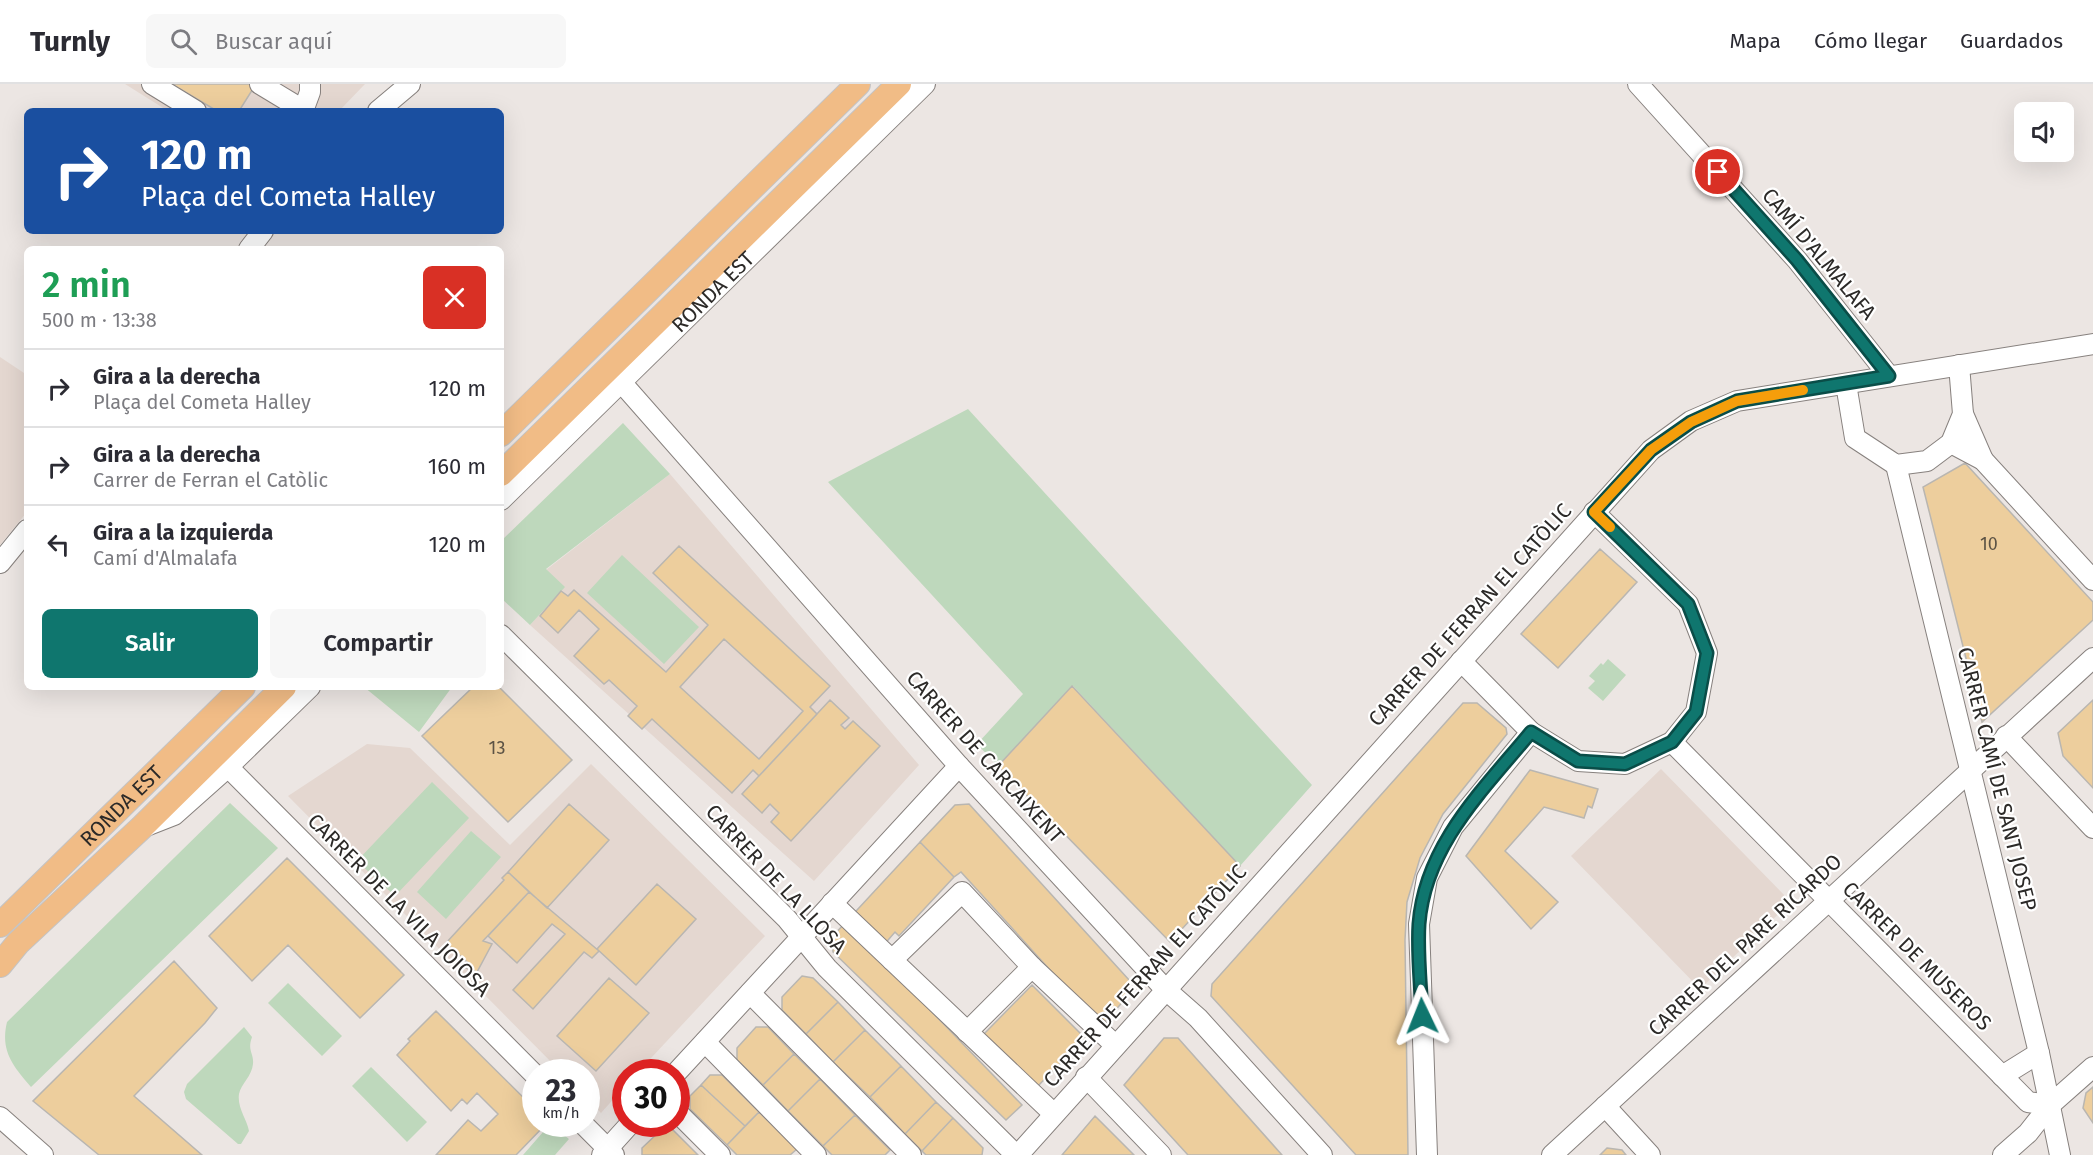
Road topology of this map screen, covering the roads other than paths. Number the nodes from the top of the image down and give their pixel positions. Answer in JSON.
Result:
{"nodes":[{"id":1,"x":152,"y":84,"type":"edge"},
{"id":2,"x":260,"y":84,"type":"edge"},
{"id":3,"x":310,"y":84,"type":"edge"},
{"id":4,"x":410,"y":84,"type":"edge"},
{"id":5,"x":858,"y":84,"type":"edge"},
{"id":6,"x":899,"y":84,"type":"edge"},
{"id":7,"x":925,"y":84,"type":"edge"},
{"id":8,"x":1638,"y":84,"type":"edge"},
{"id":9,"x":191,"y":108,"type":"edge"},
{"id":10,"x":298,"y":108,"type":"edge"},
{"id":11,"x":304,"y":108,"type":"edge"},
{"id":12,"x":382,"y":108,"type":"edge"},
{"id":13,"x":2093,"y":344,"type":"edge"},
{"id":14,"x":1959,"y":364,"type":"junction"},
{"id":15,"x":1889,"y":376,"type":"junction"},
{"id":16,"x":621,"y":382,"type":"junction"},
{"id":17,"x":1846,"y":384,"type":"junction"},
{"id":18,"x":1963,"y":414,"type":"junction"},
{"id":19,"x":504,"y":431,"type":"edge"},
{"id":20,"x":1951,"y":443,"type":"junction"},
{"id":21,"x":1983,"y":460,"type":"junction"},
{"id":22,"x":1896,"y":465,"type":"junction"},
{"id":23,"x":504,"y":471,"type":"edge"},
{"id":24,"x":504,"y":497,"type":"edge"},
{"id":25,"x":1594,"y":512,"type":"junction"},
{"id":26,"x":24,"y":534,"type":"edge"},
{"id":27,"x":0,"y":563,"type":"edge"},
{"id":28,"x":2093,"y":580,"type":"edge"},
{"id":29,"x":504,"y":638,"type":"edge"},
{"id":30,"x":2093,"y":658,"type":"edge"},
{"id":31,"x":1461,"y":661,"type":"junction"},
{"id":32,"x":240,"y":690,"type":"edge"},
{"id":33,"x":281,"y":690,"type":"edge"},
{"id":34,"x":307,"y":690,"type":"edge"},
{"id":35,"x":1531,"y":732,"type":"junction"},
{"id":36,"x":2006,"y":736,"type":"junction"},
{"id":37,"x":1672,"y":742,"type":"junction"},
{"id":38,"x":959,"y":766,"type":"junction"},
{"id":39,"x":228,"y":767,"type":"junction"},
{"id":40,"x":1970,"y":770,"type":"junction"},
{"id":41,"x":141,"y":828,"type":"junction"},
{"id":42,"x":2093,"y":828,"type":"edge"},
{"id":43,"x":1828,"y":900,"type":"junction"},
{"id":44,"x":832,"y":903,"type":"junction"},
{"id":45,"x":0,"y":925,"type":"edge"},
{"id":46,"x":801,"y":938,"type":"junction"},
{"id":47,"x":892,"y":960,"type":"junction"},
{"id":48,"x":0,"y":965,"type":"edge"},
{"id":49,"x":1032,"y":967,"type":"junction"},
{"id":50,"x":1165,"y":989,"type":"junction"},
{"id":51,"x":750,"y":993,"type":"junction"},
{"id":52,"x":967,"y":1032,"type":"junction"},
{"id":53,"x":705,"y":1042,"type":"junction"},
{"id":54,"x":1115,"y":1045,"type":"junction"},
{"id":55,"x":2039,"y":1053,"type":"junction"},
{"id":56,"x":689,"y":1059,"type":"edge"},
{"id":57,"x":522,"y":1062,"type":"edge"},
{"id":58,"x":2093,"y":1067,"type":"edge"},
{"id":59,"x":2002,"y":1076,"type":"junction"},
{"id":60,"x":1086,"y":1077,"type":"junction"},
{"id":61,"x":2050,"y":1105,"type":"junction"},
{"id":62,"x":1605,"y":1106,"type":"junction"},
{"id":63,"x":1054,"y":1114,"type":"junction"},
{"id":64,"x":0,"y":1117,"type":"edge"},
{"id":65,"x":690,"y":1125,"type":"edge"},
{"id":66,"x":594,"y":1137,"type":"edge"},
{"id":67,"x":620,"y":1137,"type":"edge"},
{"id":68,"x":608,"y":1153,"type":"edge"},
{"id":69,"x":44,"y":1155,"type":"edge"},
{"id":70,"x":720,"y":1155,"type":"edge"},
{"id":71,"x":816,"y":1155,"type":"edge"},
{"id":72,"x":911,"y":1155,"type":"edge"},
{"id":73,"x":1017,"y":1155,"type":"edge"},
{"id":74,"x":1161,"y":1155,"type":"edge"},
{"id":75,"x":1322,"y":1155,"type":"edge"},
{"id":76,"x":1427,"y":1155,"type":"edge"},
{"id":77,"x":1552,"y":1155,"type":"edge"},
{"id":78,"x":1650,"y":1155,"type":"edge"},
{"id":79,"x":2003,"y":1155,"type":"edge"},
{"id":80,"x":2060,"y":1155,"type":"edge"}],
"edges":[{"from":1,"to":9,"type":"street"},
{"from":2,"to":10,"type":"street"},
{"from":3,"to":11,"type":"street"},
{"from":4,"to":12,"type":"street"},
{"from":5,"to":19,"type":"main road"},
{"from":6,"to":23,"type":"main road","name":"RONDA EST"},
{"from":7,"to":16,"type":"street","name":"RONDA EST"},
{"from":8,"to":15,"type":"street","name":"CAMÍ D'ALMALAFA"},
{"from":13,"to":14,"type":"street","name":"CARRER DE FERRAN EL CATÒLIC"},
{"from":14,"to":15,"type":"street","name":"CARRER DE FERRAN EL CATÒLIC"},
{"from":14,"to":18,"type":"street"},
{"from":15,"to":17,"type":"street","name":"CARRER DE FERRAN EL CATÒLIC"},
{"from":16,"to":24,"type":"street","name":"RONDA EST"},
{"from":16,"to":38,"type":"street","name":"CARRER DE CARCAIXENT"},
{"from":17,"to":22,"type":"street"},
{"from":17,"to":25,"type":"street","name":"CARRER DE FERRAN EL CATÒLIC"},
{"from":18,"to":20,"type":"street"},
{"from":18,"to":21,"type":"street"},
{"from":20,"to":21,"type":"street"},
{"from":20,"to":22,"type":"street"},
{"from":21,"to":28,"type":"street"},
{"from":22,"to":40,"type":"street","name":"CARRER CAMÍ DE SANT JOSEP"},
{"from":25,"to":31,"type":"street","name":"CARRER DE FERRAN EL CATÒLIC"},
{"from":25,"to":37,"type":"street"},
{"from":26,"to":27,"type":"street"},
{"from":29,"to":46,"type":"street","name":"CARRER DE LA LLOSA"},
{"from":30,"to":36,"type":"street","name":"CARRER DEL PARE RICARDO"},
{"from":31,"to":35,"type":"street"},
{"from":31,"to":50,"type":"street","name":"CARRER DE FERRAN EL CATÒLIC"},
{"from":32,"to":45,"type":"main road","name":"RONDA EST"},
{"from":33,"to":41,"type":"main road","name":"RONDA EST"},
{"from":34,"to":39,"type":"street","name":"RONDA EST"},
{"from":35,"to":37,"type":"street"},
{"from":35,"to":76,"type":"street"},
{"from":36,"to":40,"type":"street","name":"CARRER DEL PARE RICARDO"},
{"from":36,"to":42,"type":"street"},
{"from":37,"to":43,"type":"street","name":"CARRER DE MUSEROS"},
{"from":38,"to":44,"type":"street"},
{"from":38,"to":50,"type":"street","name":"CARRER DE CARCAIXENT"},
{"from":39,"to":41,"type":"street","name":"RONDA EST"},
{"from":39,"to":57,"type":"street","name":"CARRER DE LA VILA JOIOSA"},
{"from":40,"to":43,"type":"street","name":"CARRER DEL PARE RICARDO"},
{"from":40,"to":55,"type":"street","name":"CARRER CAMÍ DE SANT JOSEP"},
{"from":41,"to":48,"type":"main road","name":"RONDA EST"},
{"from":43,"to":59,"type":"street","name":"CARRER DE MUSEROS"},
{"from":43,"to":62,"type":"street","name":"CARRER DEL PARE RICARDO"},
{"from":44,"to":46,"type":"street"},
{"from":44,"to":47,"type":"street"},
{"from":46,"to":51,"type":"street"},
{"from":46,"to":73,"type":"street","name":"CARRER DE LA LLOSA"},
{"from":47,"to":49,"type":"street"},
{"from":47,"to":52,"type":"street"},
{"from":49,"to":52,"type":"street"},
{"from":49,"to":54,"type":"street"},
{"from":50,"to":54,"type":"street","name":"CARRER DE FERRAN EL CATÒLIC"},
{"from":50,"to":75,"type":"street","name":"CARRER DE CARCAIXENT"},
{"from":51,"to":53,"type":"street"},
{"from":51,"to":72,"type":"street"},
{"from":52,"to":63,"type":"street"},
{"from":53,"to":56,"type":"street"},
{"from":53,"to":71,"type":"street"},
{"from":54,"to":60,"type":"street","name":"CARRER DE FERRAN EL CATÒLIC"},
{"from":55,"to":59,"type":"street"},
{"from":55,"to":61,"type":"street","name":"CARRER CAMÍ DE SANT JOSEP"},
{"from":58,"to":61,"type":"street"},
{"from":59,"to":61,"type":"street","name":"CARRER DE MUSEROS"},
{"from":60,"to":63,"type":"street","name":"CARRER DE FERRAN EL CATÒLIC"},
{"from":60,"to":74,"type":"street"},
{"from":61,"to":79,"type":"street"},
{"from":61,"to":80,"type":"street","name":"CARRER CAMÍ DE SANT JOSEP"},
{"from":62,"to":77,"type":"street","name":"CARRER DEL PARE RICARDO"},
{"from":62,"to":78,"type":"street"},
{"from":63,"to":73,"type":"street","name":"CARRER DE FERRAN EL CATÒLIC"},
{"from":64,"to":69,"type":"street"},
{"from":65,"to":70,"type":"street"},
{"from":66,"to":68,"type":"street"},
{"from":67,"to":68,"type":"street"}]}
